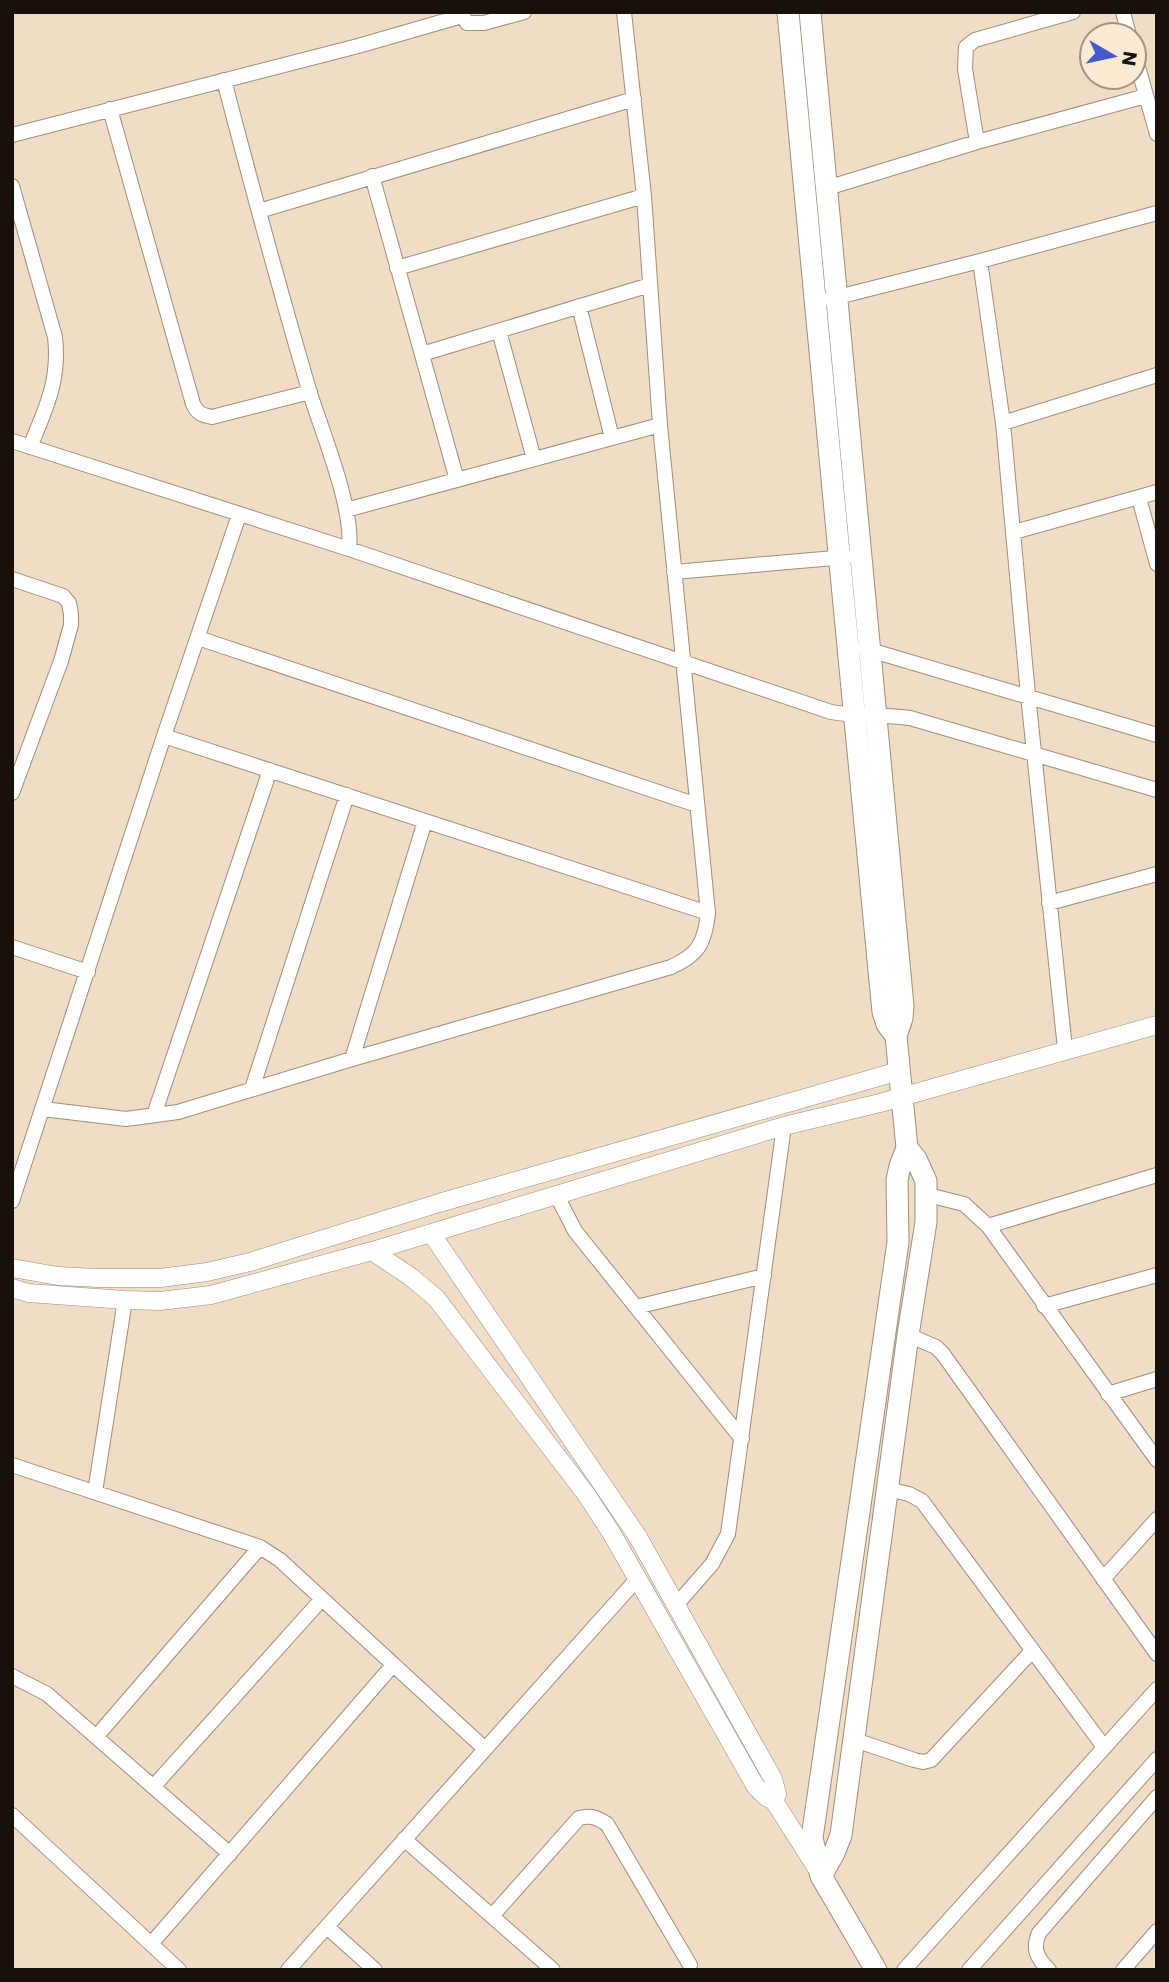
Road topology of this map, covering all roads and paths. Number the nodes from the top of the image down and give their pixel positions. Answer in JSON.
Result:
{"nodes":[{"id":1,"x":523,"y":12,"type":"edge"},
{"id":2,"x":624,"y":12,"type":"edge"},
{"id":3,"x":788,"y":12,"type":"edge"},
{"id":4,"x":810,"y":12,"type":"edge"},
{"id":5,"x":1073,"y":12,"type":"edge"},
{"id":6,"x":462,"y":14,"type":"edge"},
{"id":7,"x":224,"y":80,"type":"junction"},
{"id":8,"x":1145,"y":91,"type":"edge"},
{"id":9,"x":1146,"y":96,"type":"junction"},
{"id":10,"x":634,"y":99,"type":"junction"},
{"id":11,"x":110,"y":109,"type":"junction"},
{"id":12,"x":1157,"y":134,"type":"edge"},
{"id":13,"x":12,"y":135,"type":"edge"},
{"id":14,"x":977,"y":142,"type":"junction"},
{"id":15,"x":372,"y":176,"type":"junction"},
{"id":16,"x":12,"y":186,"type":"edge"},
{"id":17,"x":827,"y":188,"type":"junction"},
{"id":18,"x":644,"y":196,"type":"junction"},
{"id":19,"x":259,"y":211,"type":"junction"},
{"id":20,"x":1157,"y":213,"type":"edge"},
{"id":21,"x":981,"y":261,"type":"junction"},
{"id":22,"x":397,"y":268,"type":"junction"},
{"id":23,"x":650,"y":285,"type":"junction"},
{"id":24,"x":826,"y":300,"type":"junction"},
{"id":25,"x":579,"y":306,"type":"junction"},
{"id":26,"x":499,"y":331,"type":"junction"},
{"id":27,"x":422,"y":354,"type":"junction"},
{"id":28,"x":1157,"y":375,"type":"edge"},
{"id":29,"x":310,"y":392,"type":"junction"},
{"id":30,"x":1003,"y":422,"type":"junction"},
{"id":31,"x":660,"y":425,"type":"junction"},
{"id":32,"x":612,"y":438,"type":"junction"},
{"id":33,"x":12,"y":441,"type":"edge"},
{"id":34,"x":30,"y":447,"type":"junction"},
{"id":35,"x":534,"y":459,"type":"junction"},
{"id":36,"x":457,"y":480,"type":"junction"},
{"id":37,"x":1157,"y":492,"type":"edge"},
{"id":38,"x":1139,"y":498,"type":"junction"},
{"id":39,"x":346,"y":510,"type":"junction"},
{"id":40,"x":239,"y":515,"type":"junction"},
{"id":41,"x":1014,"y":532,"type":"junction"},
{"id":42,"x":349,"y":549,"type":"junction"},
{"id":43,"x":851,"y":557,"type":"junction"},
{"id":44,"x":1157,"y":564,"type":"edge"},
{"id":45,"x":674,"y":572,"type":"junction"},
{"id":46,"x":12,"y":579,"type":"edge"},
{"id":47,"x":198,"y":638,"type":"junction"},
{"id":48,"x":848,"y":646,"type":"junction"},
{"id":49,"x":870,"y":648,"type":"junction"},
{"id":50,"x":682,"y":660,"type":"junction"},
{"id":51,"x":1028,"y":695,"type":"junction"},
{"id":52,"x":853,"y":716,"type":"junction"},
{"id":53,"x":876,"y":716,"type":"junction"},
{"id":54,"x":1157,"y":735,"type":"edge"},
{"id":55,"x":164,"y":736,"type":"junction"},
{"id":56,"x":1034,"y":754,"type":"junction"},
{"id":57,"x":270,"y":770,"type":"junction"},
{"id":58,"x":1157,"y":790,"type":"edge"},
{"id":59,"x":12,"y":793,"type":"edge"},
{"id":60,"x":346,"y":795,"type":"junction"},
{"id":61,"x":697,"y":805,"type":"junction"},
{"id":62,"x":425,"y":821,"type":"junction"},
{"id":63,"x":1157,"y":874,"type":"edge"},
{"id":64,"x":1049,"y":903,"type":"junction"},
{"id":65,"x":708,"y":913,"type":"junction"},
{"id":66,"x":12,"y":947,"type":"edge"},
{"id":67,"x":88,"y":972,"type":"junction"},
{"id":68,"x":1157,"y":1025,"type":"edge"},
{"id":69,"x":896,"y":1035,"type":"junction"},
{"id":70,"x":1065,"y":1049,"type":"junction"},
{"id":71,"x":352,"y":1059,"type":"junction"},
{"id":72,"x":900,"y":1071,"type":"junction"},
{"id":73,"x":253,"y":1090,"type":"junction"},
{"id":74,"x":903,"y":1097,"type":"junction"},
{"id":75,"x":43,"y":1109,"type":"junction"},
{"id":76,"x":154,"y":1115,"type":"junction"},
{"id":77,"x":784,"y":1126,"type":"junction"},
{"id":78,"x":907,"y":1148,"type":"junction"},
{"id":79,"x":1157,"y":1175,"type":"edge"},
{"id":80,"x":556,"y":1194,"type":"junction"},
{"id":81,"x":928,"y":1195,"type":"junction"},
{"id":82,"x":12,"y":1201,"type":"edge"},
{"id":83,"x":397,"y":1216,"type":"junction"},
{"id":84,"x":988,"y":1226,"type":"junction"},
{"id":85,"x":431,"y":1233,"type":"junction"},
{"id":86,"x":406,"y":1241,"type":"junction"},
{"id":87,"x":372,"y":1251,"type":"junction"},
{"id":88,"x":12,"y":1268,"type":"edge"},
{"id":89,"x":1157,"y":1275,"type":"edge"},
{"id":90,"x":764,"y":1276,"type":"junction"},
{"id":91,"x":12,"y":1288,"type":"edge"},
{"id":92,"x":125,"y":1300,"type":"junction"},
{"id":93,"x":1045,"y":1306,"type":"junction"},
{"id":94,"x":636,"y":1307,"type":"junction"},
{"id":95,"x":908,"y":1335,"type":"junction"},
{"id":96,"x":1157,"y":1379,"type":"edge"},
{"id":97,"x":1108,"y":1394,"type":"junction"},
{"id":98,"x":742,"y":1440,"type":"junction"},
{"id":99,"x":1157,"y":1460,"type":"edge"},
{"id":100,"x":12,"y":1465,"type":"edge"},
{"id":101,"x":887,"y":1489,"type":"junction"},
{"id":102,"x":95,"y":1492,"type":"junction"},
{"id":103,"x":1157,"y":1519,"type":"edge"},
{"id":104,"x":260,"y":1547,"type":"junction"},
{"id":105,"x":638,"y":1578,"type":"junction"},
{"id":106,"x":1102,"y":1579,"type":"junction"},
{"id":107,"x":321,"y":1599,"type":"junction"},
{"id":108,"x":677,"y":1604,"type":"junction"},
{"id":109,"x":1032,"y":1651,"type":"junction"},
{"id":110,"x":1157,"y":1654,"type":"edge"},
{"id":111,"x":393,"y":1665,"type":"junction"},
{"id":112,"x":12,"y":1676,"type":"edge"},
{"id":113,"x":1157,"y":1689,"type":"edge"},
{"id":114,"x":96,"y":1737,"type":"junction"},
{"id":115,"x":852,"y":1739,"type":"junction"},
{"id":116,"x":1104,"y":1747,"type":"junction"},
{"id":117,"x":485,"y":1749,"type":"junction"},
{"id":118,"x":1157,"y":1759,"type":"edge"},
{"id":119,"x":153,"y":1787,"type":"junction"},
{"id":120,"x":1157,"y":1797,"type":"edge"},
{"id":121,"x":775,"y":1801,"type":"junction"},
{"id":122,"x":12,"y":1815,"type":"edge"},
{"id":123,"x":404,"y":1839,"type":"junction"},
{"id":124,"x":230,"y":1854,"type":"junction"},
{"id":125,"x":821,"y":1876,"type":"junction"},
{"id":126,"x":492,"y":1916,"type":"junction"},
{"id":127,"x":327,"y":1927,"type":"junction"},
{"id":128,"x":1157,"y":1931,"type":"edge"},
{"id":129,"x":151,"y":1944,"type":"junction"},
{"id":130,"x":690,"y":1965,"type":"dead end"},
{"id":131,"x":871,"y":1967,"type":"edge"},
{"id":132,"x":178,"y":1970,"type":"edge"},
{"id":133,"x":288,"y":1970,"type":"edge"},
{"id":134,"x":375,"y":1970,"type":"edge"},
{"id":135,"x":553,"y":1970,"type":"edge"},
{"id":136,"x":904,"y":1970,"type":"edge"},
{"id":137,"x":970,"y":1970,"type":"edge"},
{"id":138,"x":1049,"y":1970,"type":"edge"},
{"id":139,"x":1123,"y":1970,"type":"edge"}],
"edges":[{"from":1,"to":6,"type":"street"},
{"from":2,"to":10,"type":"street"},
{"from":3,"to":24,"type":"main road"},
{"from":4,"to":17,"type":"main road"},
{"from":5,"to":14,"type":"street"},
{"from":6,"to":7,"type":"street"},
{"from":7,"to":11,"type":"street"},
{"from":7,"to":19,"type":"street"},
{"from":8,"to":9,"type":"street"},
{"from":9,"to":12,"type":"street"},
{"from":9,"to":14,"type":"street"},
{"from":10,"to":15,"type":"street"},
{"from":10,"to":18,"type":"street"},
{"from":11,"to":13,"type":"street"},
{"from":11,"to":29,"type":"street"},
{"from":14,"to":17,"type":"street"},
{"from":15,"to":19,"type":"street"},
{"from":15,"to":22,"type":"street"},
{"from":16,"to":34,"type":"street"},
{"from":17,"to":24,"type":"main road"},
{"from":18,"to":22,"type":"street"},
{"from":18,"to":23,"type":"street"},
{"from":19,"to":29,"type":"street"},
{"from":20,"to":21,"type":"street"},
{"from":21,"to":24,"type":"street"},
{"from":21,"to":30,"type":"street"},
{"from":22,"to":27,"type":"street"},
{"from":23,"to":25,"type":"street"},
{"from":23,"to":31,"type":"street"},
{"from":24,"to":43,"type":"main road"},
{"from":25,"to":26,"type":"street"},
{"from":25,"to":32,"type":"street"},
{"from":26,"to":27,"type":"street"},
{"from":26,"to":35,"type":"street"},
{"from":27,"to":36,"type":"street"},
{"from":28,"to":30,"type":"street"},
{"from":29,"to":39,"type":"street"},
{"from":30,"to":41,"type":"street"},
{"from":31,"to":32,"type":"street"},
{"from":31,"to":45,"type":"street"},
{"from":32,"to":35,"type":"street"},
{"from":33,"to":34,"type":"street"},
{"from":34,"to":40,"type":"street"},
{"from":35,"to":36,"type":"street"},
{"from":36,"to":39,"type":"street"},
{"from":37,"to":38,"type":"street"},
{"from":38,"to":41,"type":"street"},
{"from":38,"to":44,"type":"street"},
{"from":39,"to":42,"type":"street"},
{"from":40,"to":42,"type":"street"},
{"from":40,"to":47,"type":"street"},
{"from":41,"to":51,"type":"street"},
{"from":42,"to":50,"type":"street"},
{"from":43,"to":45,"type":"street"},
{"from":43,"to":48,"type":"main road"},
{"from":43,"to":49,"type":"main road"},
{"from":45,"to":50,"type":"street"},
{"from":46,"to":59,"type":"street"},
{"from":47,"to":55,"type":"street"},
{"from":47,"to":61,"type":"street"},
{"from":48,"to":49,"type":"street"},
{"from":48,"to":52,"type":"main road"},
{"from":49,"to":51,"type":"street"},
{"from":49,"to":53,"type":"main road"},
{"from":50,"to":52,"type":"street"},
{"from":50,"to":61,"type":"street"},
{"from":51,"to":54,"type":"street"},
{"from":51,"to":56,"type":"street"},
{"from":52,"to":53,"type":"street"},
{"from":52,"to":69,"type":"main road"},
{"from":53,"to":56,"type":"street"},
{"from":53,"to":69,"type":"main road"},
{"from":55,"to":57,"type":"street"},
{"from":55,"to":67,"type":"street"},
{"from":56,"to":58,"type":"street"},
{"from":56,"to":64,"type":"street"},
{"from":57,"to":60,"type":"street"},
{"from":57,"to":76,"type":"street"},
{"from":60,"to":62,"type":"street"},
{"from":60,"to":73,"type":"street"},
{"from":61,"to":65,"type":"street"},
{"from":62,"to":65,"type":"street"},
{"from":62,"to":71,"type":"street"},
{"from":63,"to":64,"type":"street"},
{"from":64,"to":70,"type":"street"},
{"from":65,"to":71,"type":"street"},
{"from":66,"to":67,"type":"street"},
{"from":67,"to":75,"type":"street"},
{"from":68,"to":70,"type":"street"},
{"from":69,"to":72,"type":"main road"},
{"from":70,"to":74,"type":"street"},
{"from":71,"to":73,"type":"street"},
{"from":72,"to":74,"type":"main road"},
{"from":72,"to":83,"type":"street"},
{"from":73,"to":76,"type":"street"},
{"from":74,"to":77,"type":"street"},
{"from":74,"to":78,"type":"main road"},
{"from":75,"to":76,"type":"street"},
{"from":75,"to":82,"type":"street"},
{"from":77,"to":80,"type":"street"},
{"from":77,"to":90,"type":"street"},
{"from":78,"to":81,"type":"main road"},
{"from":78,"to":125,"type":"main road"},
{"from":79,"to":84,"type":"street"},
{"from":80,"to":85,"type":"street"},
{"from":80,"to":94,"type":"street"},
{"from":81,"to":84,"type":"street"},
{"from":81,"to":95,"type":"main road"},
{"from":83,"to":86,"type":"street"},
{"from":83,"to":88,"type":"street"},
{"from":84,"to":93,"type":"street"},
{"from":85,"to":86,"type":"street"},
{"from":85,"to":108,"type":"street"},
{"from":86,"to":87,"type":"street"},
{"from":87,"to":92,"type":"street"},
{"from":87,"to":105,"type":"street"},
{"from":89,"to":93,"type":"street"},
{"from":90,"to":94,"type":"street"},
{"from":90,"to":98,"type":"street"},
{"from":91,"to":92,"type":"street"},
{"from":92,"to":102,"type":"street"},
{"from":93,"to":97,"type":"street"},
{"from":94,"to":98,"type":"street"},
{"from":95,"to":101,"type":"main road"},
{"from":95,"to":106,"type":"street"},
{"from":96,"to":97,"type":"street"},
{"from":97,"to":99,"type":"street"},
{"from":98,"to":108,"type":"street"},
{"from":100,"to":102,"type":"street"},
{"from":101,"to":109,"type":"street"},
{"from":101,"to":115,"type":"main road"},
{"from":102,"to":104,"type":"street"},
{"from":103,"to":106,"type":"street"},
{"from":104,"to":107,"type":"street"},
{"from":104,"to":114,"type":"street"},
{"from":105,"to":117,"type":"street"},
{"from":105,"to":121,"type":"street"},
{"from":106,"to":110,"type":"street"},
{"from":107,"to":111,"type":"street"},
{"from":107,"to":119,"type":"street"},
{"from":108,"to":121,"type":"street"},
{"from":109,"to":115,"type":"street"},
{"from":109,"to":116,"type":"street"},
{"from":111,"to":117,"type":"street"},
{"from":111,"to":124,"type":"street"},
{"from":112,"to":114,"type":"street"},
{"from":113,"to":116,"type":"street"},
{"from":114,"to":119,"type":"street"},
{"from":115,"to":125,"type":"main road"},
{"from":116,"to":136,"type":"street"},
{"from":117,"to":123,"type":"street"},
{"from":118,"to":137,"type":"street"},
{"from":119,"to":124,"type":"street"},
{"from":120,"to":138,"type":"street"},
{"from":121,"to":125,"type":"street"},
{"from":122,"to":129,"type":"street"},
{"from":123,"to":126,"type":"street"},
{"from":123,"to":127,"type":"street"},
{"from":124,"to":129,"type":"street"},
{"from":125,"to":131,"type":"main road"},
{"from":126,"to":130,"type":"street"},
{"from":126,"to":135,"type":"street"},
{"from":127,"to":133,"type":"street"},
{"from":127,"to":134,"type":"street"},
{"from":128,"to":139,"type":"street"},
{"from":129,"to":132,"type":"street"}]}
